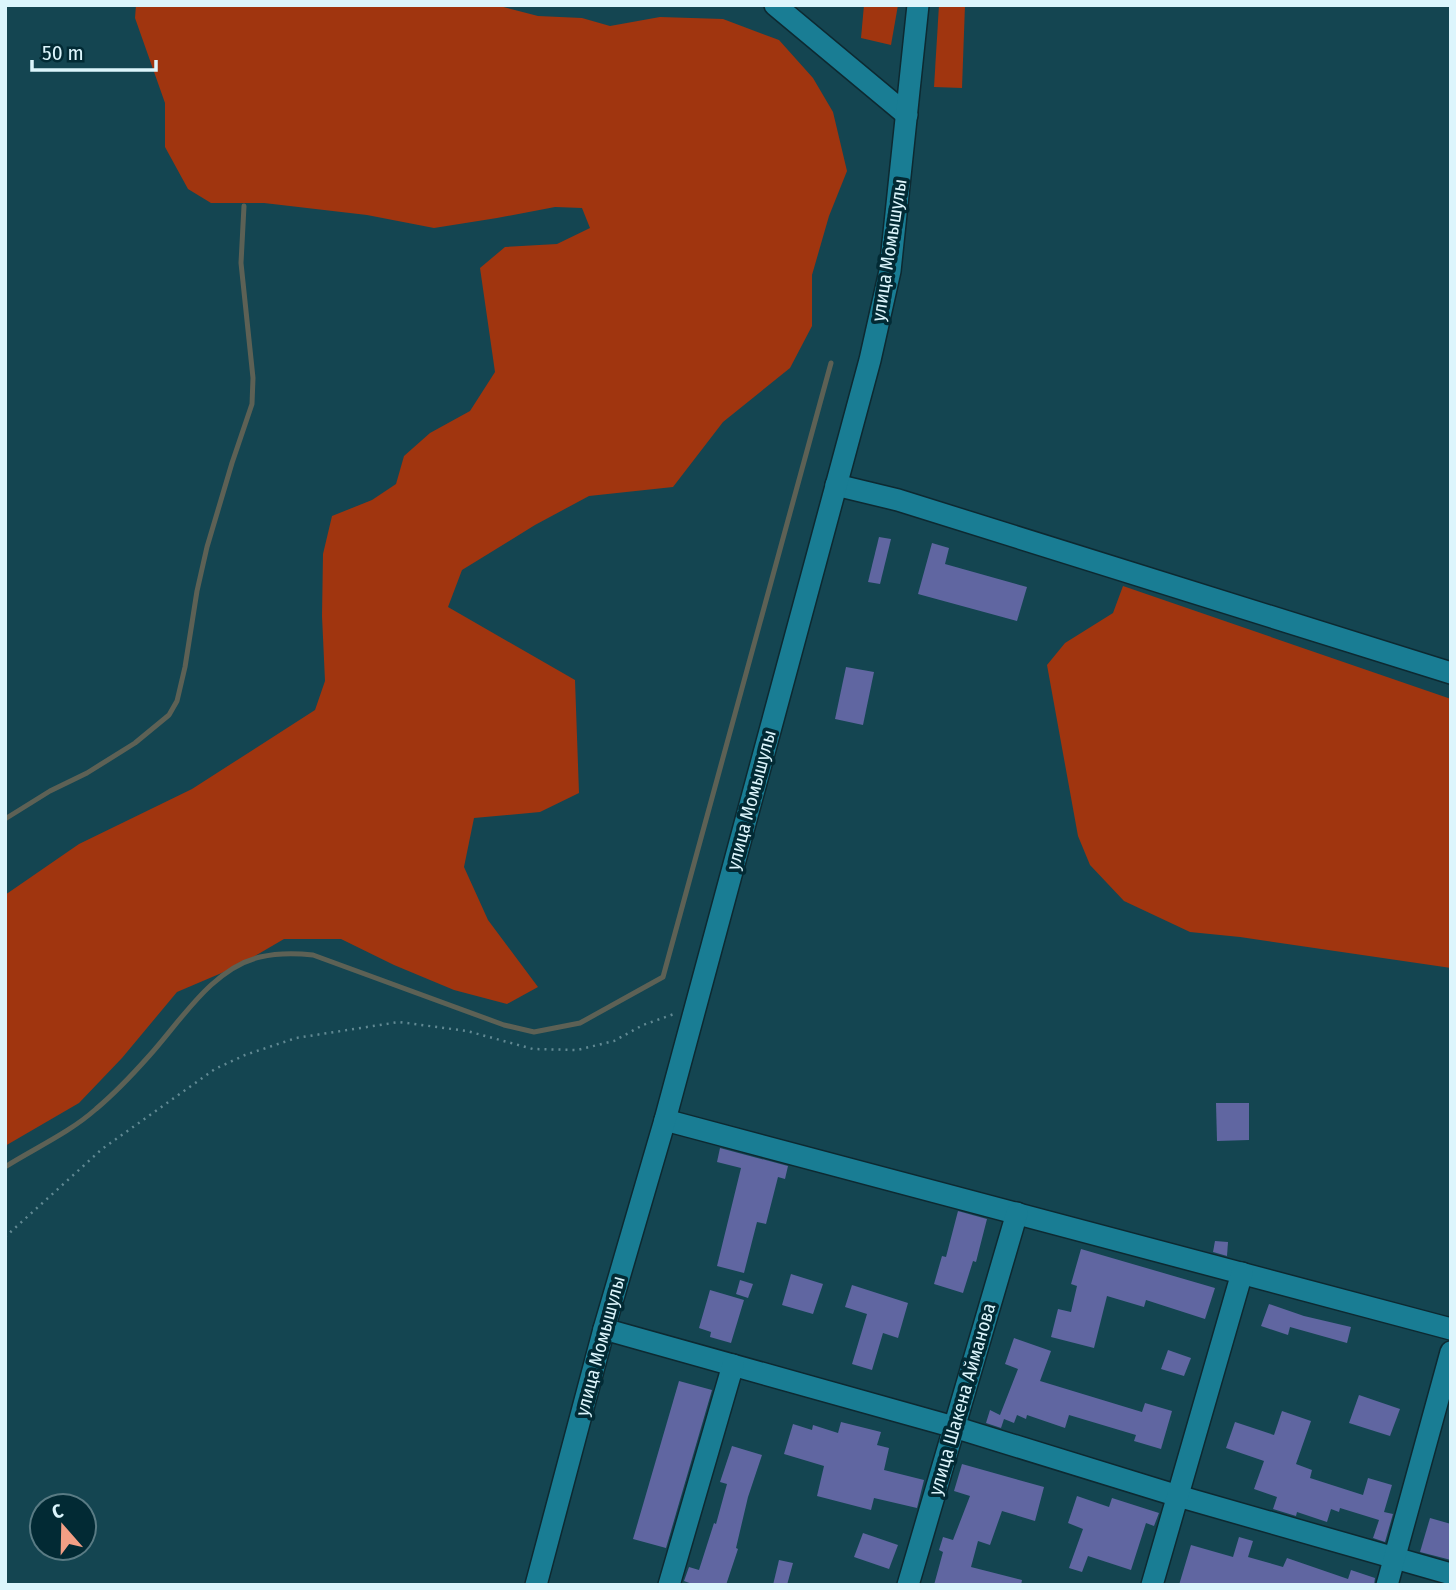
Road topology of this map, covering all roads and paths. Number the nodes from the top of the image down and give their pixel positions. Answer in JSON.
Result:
{"nodes":[{"id":1,"x":775,"y":5,"type":"edge"},
{"id":2,"x":918,"y":5,"type":"edge"},
{"id":3,"x":907,"y":115,"type":"junction"},
{"id":4,"x":836,"y":485,"type":"junction"},
{"id":5,"x":1451,"y":673,"type":"edge"},
{"id":6,"x":695,"y":1007,"type":"junction"},
{"id":7,"x":665,"y":1121,"type":"junction"},
{"id":8,"x":1017,"y":1213,"type":"junction"},
{"id":9,"x":5,"y":1237,"type":"edge"},
{"id":10,"x":1242,"y":1273,"type":"junction"},
{"id":11,"x":604,"y":1329,"type":"junction"},
{"id":12,"x":1451,"y":1329,"type":"edge"},
{"id":13,"x":1451,"y":1352,"type":"edge"},
{"id":14,"x":733,"y":1365,"type":"junction"},
{"id":15,"x":954,"y":1426,"type":"junction"},
{"id":16,"x":1178,"y":1496,"type":"junction"},
{"id":17,"x":1395,"y":1559,"type":"junction"},
{"id":18,"x":1451,"y":1574,"type":"edge"},
{"id":19,"x":536,"y":1585,"type":"edge"},
{"id":20,"x":669,"y":1585,"type":"edge"},
{"id":21,"x":908,"y":1585,"type":"edge"},
{"id":22,"x":1152,"y":1585,"type":"edge"},
{"id":23,"x":1387,"y":1585,"type":"edge"}],
"edges":[{"from":1,"to":3,"type":"street"},
{"from":2,"to":3,"type":"street","name":"улица Момышулы"},
{"from":3,"to":4,"type":"street","name":"улица Момышулы"},
{"from":4,"to":5,"type":"street"},
{"from":4,"to":6,"type":"street","name":"улица Момышулы"},
{"from":6,"to":7,"type":"street","name":"улица Момышулы"},
{"from":6,"to":9,"type":"path"},
{"from":7,"to":8,"type":"street"},
{"from":7,"to":11,"type":"street","name":"улица Момышулы"},
{"from":8,"to":10,"type":"street"},
{"from":8,"to":15,"type":"street","name":"улица Шакена Айманова"},
{"from":10,"to":12,"type":"street"},
{"from":10,"to":16,"type":"street"},
{"from":11,"to":14,"type":"street"},
{"from":11,"to":19,"type":"street","name":"улица Момышулы"},
{"from":13,"to":17,"type":"street"},
{"from":14,"to":15,"type":"street"},
{"from":14,"to":20,"type":"street"},
{"from":15,"to":16,"type":"street"},
{"from":15,"to":21,"type":"street","name":"улица Шакена Айманова"},
{"from":16,"to":17,"type":"street"},
{"from":16,"to":22,"type":"street"},
{"from":17,"to":18,"type":"street"},
{"from":17,"to":23,"type":"street"}]}
